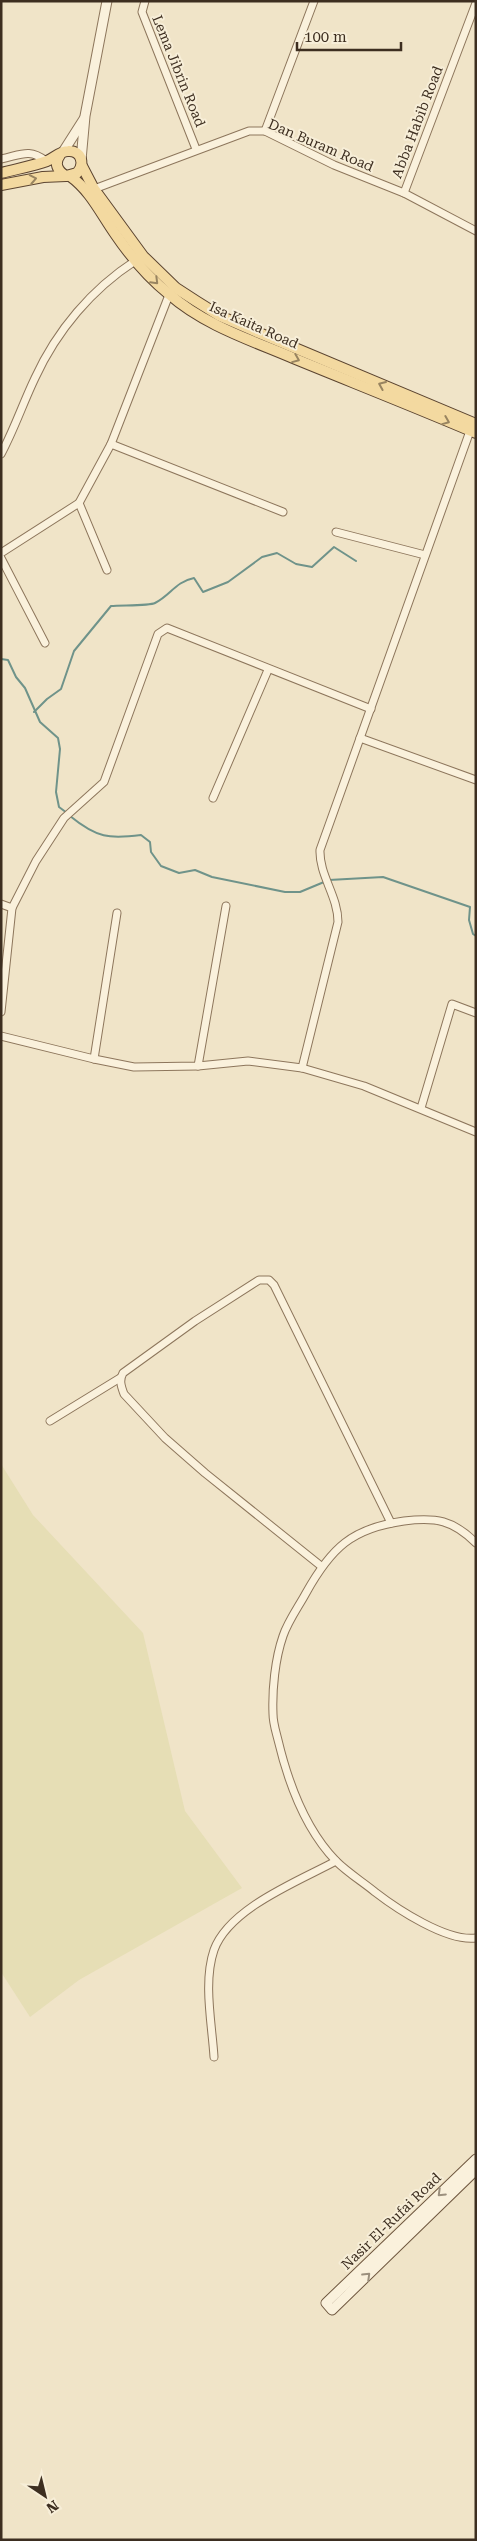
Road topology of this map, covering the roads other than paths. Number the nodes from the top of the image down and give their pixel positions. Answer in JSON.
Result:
{"nodes":[{"id":1,"x":107,"y":1,"type":"edge"},
{"id":2,"x":145,"y":1,"type":"edge"},
{"id":3,"x":314,"y":1,"type":"edge"},
{"id":4,"x":476,"y":3,"type":"edge"},
{"id":5,"x":85,"y":116,"type":"junction"},
{"id":6,"x":265,"y":131,"type":"junction"},
{"id":7,"x":196,"y":149,"type":"junction"},
{"id":8,"x":62,"y":153,"type":"junction"},
{"id":9,"x":1,"y":159,"type":"edge"},
{"id":10,"x":46,"y":161,"type":"junction"},
{"id":11,"x":82,"y":163,"type":"junction"},
{"id":12,"x":1,"y":173,"type":"edge"},
{"id":13,"x":68,"y":176,"type":"junction"},
{"id":14,"x":1,"y":185,"type":"edge"},
{"id":15,"x":94,"y":188,"type":"junction"},
{"id":16,"x":404,"y":193,"type":"junction"},
{"id":17,"x":476,"y":232,"type":"edge"},
{"id":18,"x":136,"y":261,"type":"junction"},
{"id":19,"x":169,"y":295,"type":"junction"},
{"id":20,"x":262,"y":340,"type":"junction"},
{"id":21,"x":474,"y":429,"type":"edge"},
{"id":22,"x":111,"y":444,"type":"junction"},
{"id":23,"x":1,"y":454,"type":"edge"},
{"id":24,"x":79,"y":503,"type":"junction"},
{"id":25,"x":283,"y":512,"type":"dead end"},
{"id":26,"x":336,"y":532,"type":"dead end"},
{"id":27,"x":1,"y":552,"type":"edge"},
{"id":28,"x":425,"y":555,"type":"junction"},
{"id":29,"x":1,"y":558,"type":"edge"},
{"id":30,"x":107,"y":570,"type":"dead end"},
{"id":31,"x":45,"y":644,"type":"dead end"},
{"id":32,"x":268,"y":670,"type":"junction"},
{"id":33,"x":371,"y":709,"type":"junction"},
{"id":34,"x":360,"y":738,"type":"junction"},
{"id":35,"x":476,"y":780,"type":"edge"},
{"id":36,"x":213,"y":798,"type":"dead end"},
{"id":37,"x":1,"y":904,"type":"edge"},
{"id":38,"x":226,"y":906,"type":"dead end"},
{"id":39,"x":12,"y":908,"type":"junction"},
{"id":40,"x":117,"y":913,"type":"dead end"},
{"id":41,"x":1,"y":1012,"type":"edge"},
{"id":42,"x":476,"y":1013,"type":"edge"},
{"id":43,"x":1,"y":1036,"type":"edge"},
{"id":44,"x":94,"y":1060,"type":"junction"},
{"id":45,"x":198,"y":1066,"type":"junction"},
{"id":46,"x":302,"y":1068,"type":"junction"},
{"id":47,"x":421,"y":1108,"type":"junction"},
{"id":48,"x":476,"y":1132,"type":"edge"},
{"id":49,"x":120,"y":1378,"type":"junction"},
{"id":50,"x":50,"y":1421,"type":"dead end"},
{"id":51,"x":391,"y":1523,"type":"junction"},
{"id":52,"x":476,"y":1543,"type":"edge"},
{"id":53,"x":321,"y":1566,"type":"junction"},
{"id":54,"x":336,"y":1861,"type":"junction"},
{"id":55,"x":476,"y":1938,"type":"edge"},
{"id":56,"x":214,"y":2057,"type":"dead end"},
{"id":57,"x":476,"y":2159,"type":"edge"},
{"id":58,"x":476,"y":2170,"type":"edge"},
{"id":59,"x":418,"y":2220,"type":"junction"},
{"id":60,"x":326,"y":2303,"type":"dead end"}],
"edges":[{"from":1,"to":5,"type":"main road"},
{"from":2,"to":7,"type":"street","name":"Lema Jibrin Road"},
{"from":3,"to":6,"type":"street"},
{"from":4,"to":16,"type":"street","name":"Abba Habib Road"},
{"from":5,"to":8,"type":"main road"},
{"from":5,"to":11,"type":"main road"},
{"from":6,"to":7,"type":"street","name":"Dan Buram Road"},
{"from":6,"to":16,"type":"street","name":"Dan Buram Road"},
{"from":7,"to":15,"type":"street","name":"Dan Buram Road"},
{"from":8,"to":10,"type":"main road"},
{"from":8,"to":11,"type":"main road"},
{"from":8,"to":13,"type":"main road"},
{"from":9,"to":10,"type":"street"},
{"from":10,"to":12,"type":"main road"},
{"from":11,"to":13,"type":"main road"},
{"from":11,"to":15,"type":"main road","name":"Isa Kaita Road"},
{"from":14,"to":13,"type":"main road","one_way":true},
{"from":13,"to":18,"type":"main road","name":"Isa Kaita Road"},
{"from":15,"to":20,"type":"main road","name":"Isa Kaita Road"},
{"from":16,"to":17,"type":"street","name":"Dan Buram Road"},
{"from":18,"to":19,"type":"main road","name":"Isa Kaita Road","one_way":true},
{"from":18,"to":23,"type":"street"},
{"from":19,"to":20,"type":"main road","name":"Isa Kaita Road"},
{"from":19,"to":22,"type":"street"},
{"from":20,"to":21,"type":"main road","name":"Isa Kaita Road"},
{"from":21,"to":28,"type":"street"},
{"from":22,"to":24,"type":"street"},
{"from":22,"to":25,"type":"street"},
{"from":24,"to":27,"type":"street"},
{"from":24,"to":30,"type":"street"},
{"from":26,"to":28,"type":"street"},
{"from":28,"to":33,"type":"street"},
{"from":29,"to":31,"type":"street"},
{"from":32,"to":33,"type":"street"},
{"from":32,"to":36,"type":"street"},
{"from":32,"to":39,"type":"street"},
{"from":33,"to":34,"type":"street"},
{"from":34,"to":35,"type":"street"},
{"from":34,"to":46,"type":"street"},
{"from":37,"to":39,"type":"street"},
{"from":38,"to":45,"type":"street"},
{"from":39,"to":41,"type":"street"},
{"from":40,"to":44,"type":"street"},
{"from":42,"to":47,"type":"street"},
{"from":43,"to":44,"type":"street"},
{"from":44,"to":45,"type":"street"},
{"from":45,"to":46,"type":"street"},
{"from":46,"to":47,"type":"street"},
{"from":47,"to":48,"type":"street"},
{"from":49,"to":50,"type":"street"},
{"from":49,"to":51,"type":"street"},
{"from":49,"to":53,"type":"street"},
{"from":51,"to":52,"type":"street"},
{"from":51,"to":53,"type":"street"},
{"from":53,"to":54,"type":"street"},
{"from":54,"to":55,"type":"street"},
{"from":54,"to":56,"type":"street"},
{"from":57,"to":59,"type":"main road","name":"Nasir El-Rufai Road","one_way":true},
{"from":58,"to":59,"type":"main road"},
{"from":59,"to":60,"type":"main road"}]}
